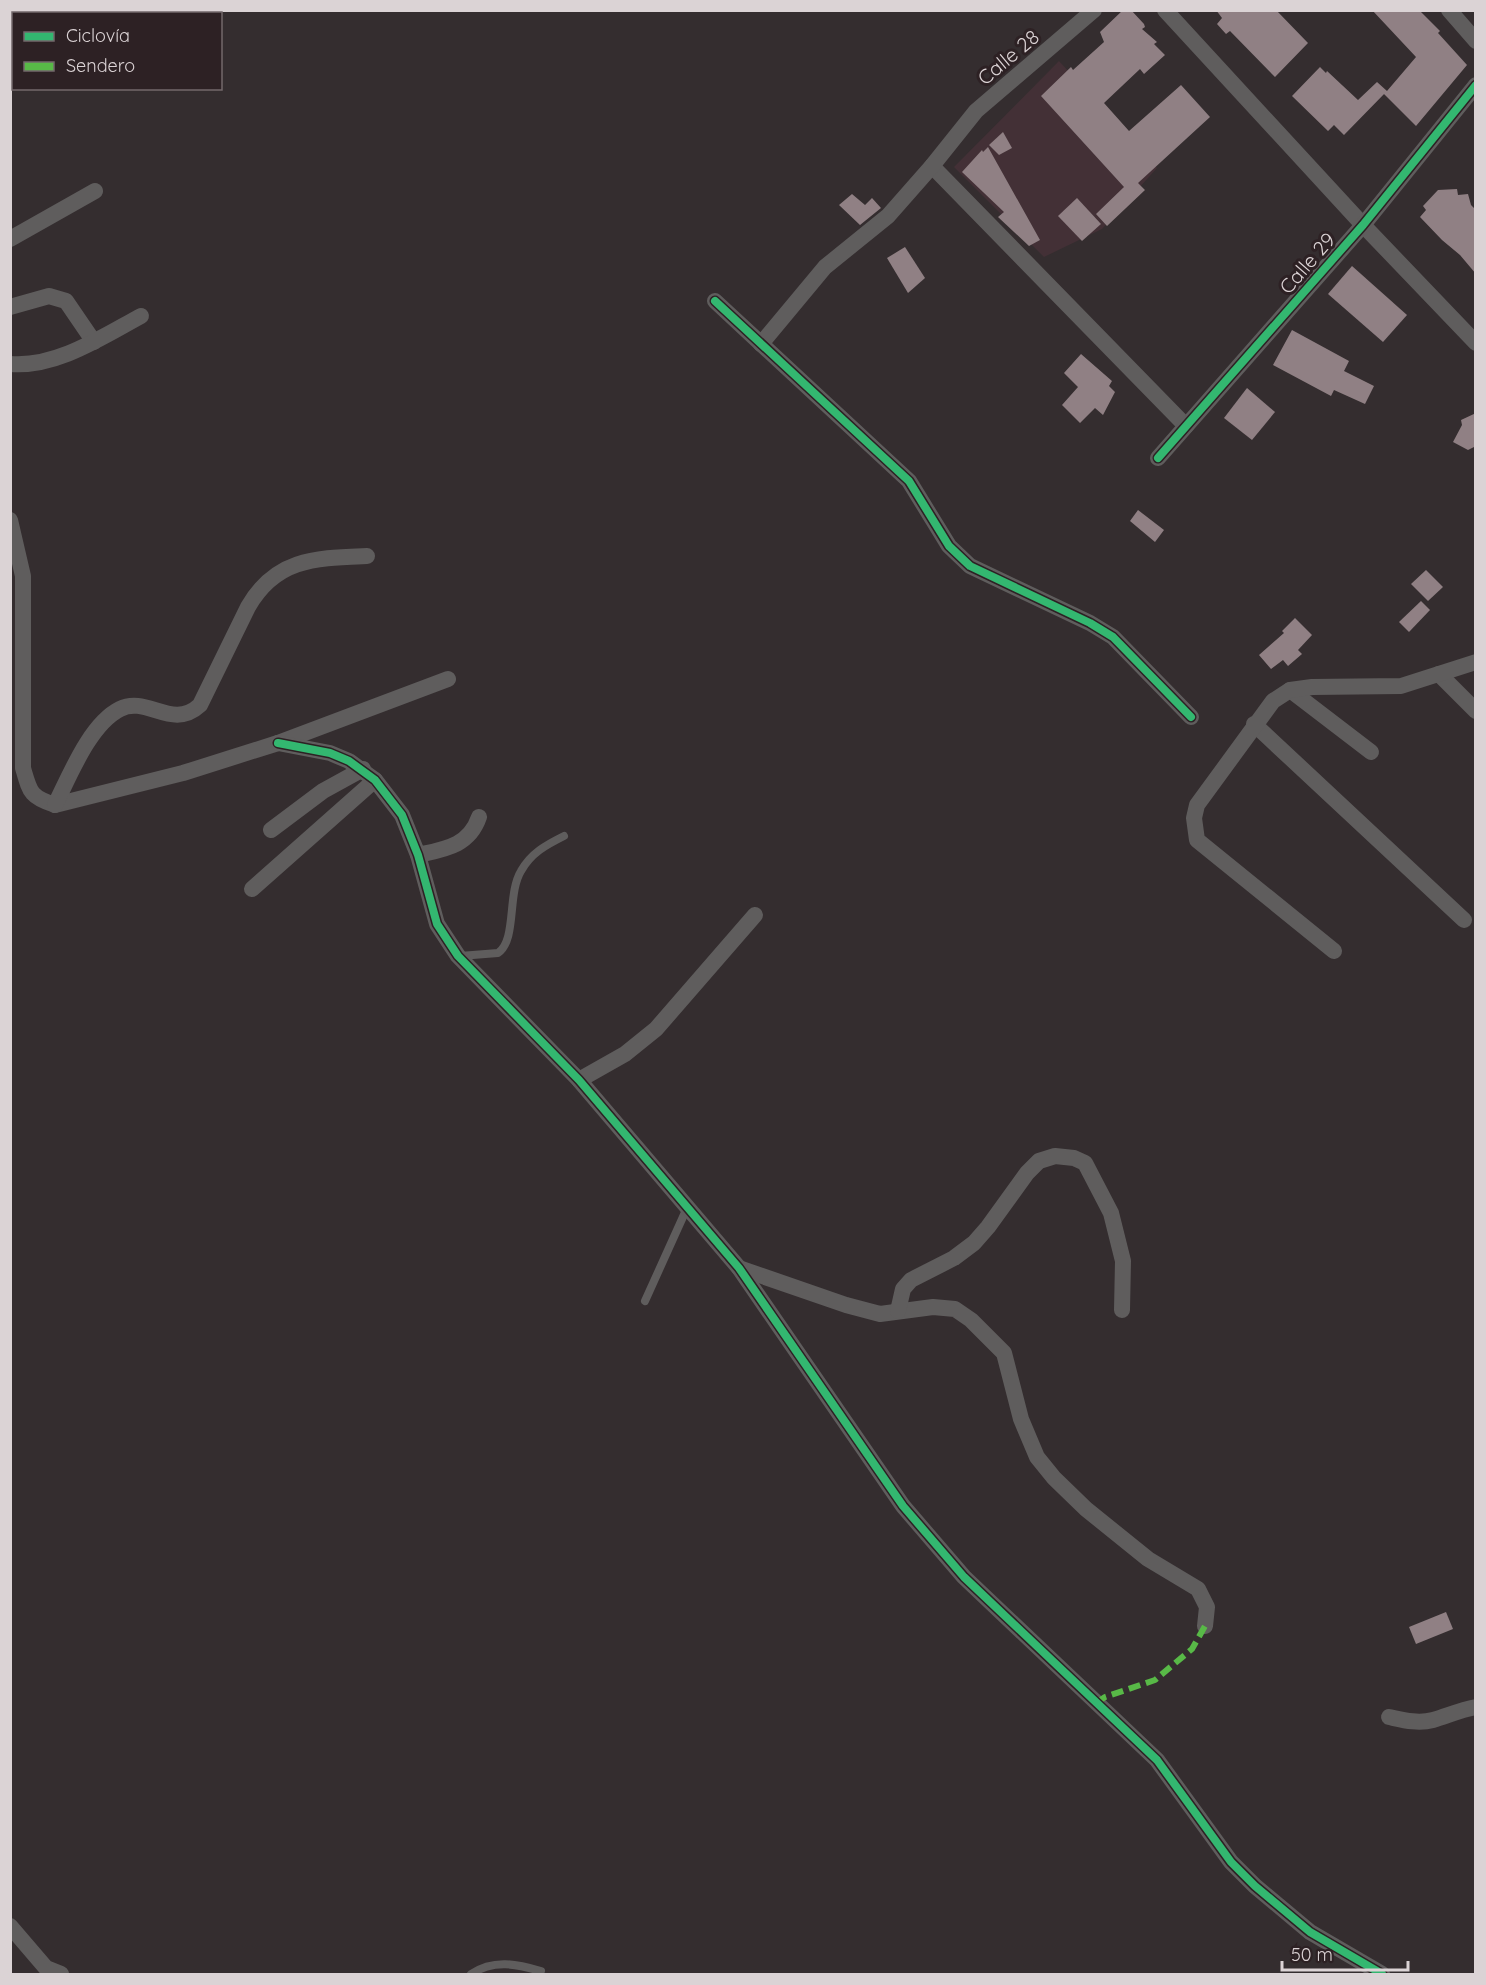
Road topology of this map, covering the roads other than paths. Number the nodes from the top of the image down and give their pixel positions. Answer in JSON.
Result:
{"nodes":[{"id":1,"x":1094,"y":10,"type":"edge"},
{"id":2,"x":1165,"y":10,"type":"edge"},
{"id":3,"x":1449,"y":10,"type":"edge"},
{"id":4,"x":1476,"y":41,"type":"edge"},
{"id":5,"x":1476,"y":85,"type":"edge"},
{"id":6,"x":932,"y":166,"type":"junction"},
{"id":7,"x":95,"y":191,"type":"dead end"},
{"id":8,"x":1363,"y":225,"type":"junction"},
{"id":9,"x":10,"y":239,"type":"edge"},
{"id":10,"x":715,"y":301,"type":"dead end"},
{"id":11,"x":10,"y":307,"type":"edge"},
{"id":12,"x":141,"y":316,"type":"dead end"},
{"id":13,"x":94,"y":342,"type":"junction"},
{"id":14,"x":1476,"y":343,"type":"edge"},
{"id":15,"x":761,"y":344,"type":"junction"},
{"id":16,"x":10,"y":364,"type":"edge"},
{"id":17,"x":1186,"y":426,"type":"junction"},
{"id":18,"x":1158,"y":458,"type":"dead end"},
{"id":19,"x":10,"y":520,"type":"edge"},
{"id":20,"x":367,"y":556,"type":"dead end"},
{"id":21,"x":1476,"y":662,"type":"edge"},
{"id":22,"x":1439,"y":674,"type":"junction"},
{"id":23,"x":447,"y":679,"type":"dead end"},
{"id":24,"x":1290,"y":690,"type":"junction"},
{"id":25,"x":1476,"y":711,"type":"edge"},
{"id":26,"x":1191,"y":717,"type":"dead end"},
{"id":27,"x":1254,"y":724,"type":"junction"},
{"id":28,"x":278,"y":742,"type":"junction"},
{"id":29,"x":1371,"y":752,"type":"dead end"},
{"id":30,"x":369,"y":775,"type":"junction"},
{"id":31,"x":55,"y":805,"type":"junction"},
{"id":32,"x":479,"y":818,"type":"dead end"},
{"id":33,"x":271,"y":830,"type":"dead end"},
{"id":34,"x":564,"y":836,"type":"dead end"},
{"id":35,"x":418,"y":855,"type":"junction"},
{"id":36,"x":252,"y":889,"type":"dead end"},
{"id":37,"x":755,"y":915,"type":"dead end"},
{"id":38,"x":1464,"y":920,"type":"dead end"},
{"id":39,"x":1334,"y":951,"type":"dead end"},
{"id":40,"x":458,"y":956,"type":"junction"},
{"id":41,"x":579,"y":1080,"type":"junction"},
{"id":42,"x":687,"y":1208,"type":"junction"},
{"id":43,"x":739,"y":1268,"type":"junction"},
{"id":44,"x":645,"y":1301,"type":"dead end"},
{"id":45,"x":1122,"y":1310,"type":"dead end"},
{"id":46,"x":898,"y":1311,"type":"junction"},
{"id":47,"x":1205,"y":1626,"type":"dead end"},
{"id":48,"x":1476,"y":1707,"type":"edge"},
{"id":49,"x":1389,"y":1717,"type":"dead end"},
{"id":50,"x":10,"y":1926,"type":"edge"},
{"id":51,"x":541,"y":1971,"type":"dead end"},
{"id":52,"x":48,"y":1972,"type":"edge"},
{"id":53,"x":471,"y":1974,"type":"edge"},
{"id":54,"x":1382,"y":1974,"type":"edge"}],
"edges":[{"from":1,"to":6,"type":"street","name":"Calle 28"},
{"from":2,"to":8,"type":"street"},
{"from":3,"to":4,"type":"street"},
{"from":5,"to":8,"type":"street","name":"Calle 29"},
{"from":6,"to":15,"type":"street","name":"Calle 28"},
{"from":6,"to":17,"type":"street"},
{"from":7,"to":9,"type":"street"},
{"from":8,"to":14,"type":"street"},
{"from":8,"to":17,"type":"street","name":"Calle 29"},
{"from":10,"to":15,"type":"street"},
{"from":11,"to":13,"type":"street"},
{"from":12,"to":13,"type":"street"},
{"from":13,"to":16,"type":"street"},
{"from":15,"to":26,"type":"street"},
{"from":17,"to":18,"type":"street","name":"Calle 29"},
{"from":19,"to":31,"type":"street"},
{"from":20,"to":31,"type":"street"},
{"from":21,"to":22,"type":"street"},
{"from":22,"to":24,"type":"street"},
{"from":22,"to":25,"type":"street"},
{"from":23,"to":28,"type":"street"},
{"from":24,"to":27,"type":"street"},
{"from":24,"to":29,"type":"street"},
{"from":27,"to":38,"type":"street"},
{"from":27,"to":39,"type":"street"},
{"from":28,"to":30,"type":"street"},
{"from":28,"to":31,"type":"street"},
{"from":30,"to":33,"type":"street"},
{"from":30,"to":35,"type":"street"},
{"from":30,"to":36,"type":"street"},
{"from":32,"to":35,"type":"street"},
{"from":34,"to":40,"type":"lane"},
{"from":35,"to":40,"type":"street"},
{"from":37,"to":41,"type":"street"},
{"from":40,"to":41,"type":"street"},
{"from":41,"to":42,"type":"street"},
{"from":42,"to":43,"type":"street"},
{"from":42,"to":44,"type":"lane"},
{"from":43,"to":46,"type":"street"},
{"from":43,"to":54,"type":"street"},
{"from":45,"to":46,"type":"street"},
{"from":46,"to":47,"type":"street"},
{"from":48,"to":49,"type":"street"},
{"from":50,"to":52,"type":"street"},
{"from":51,"to":53,"type":"lane"}]}
